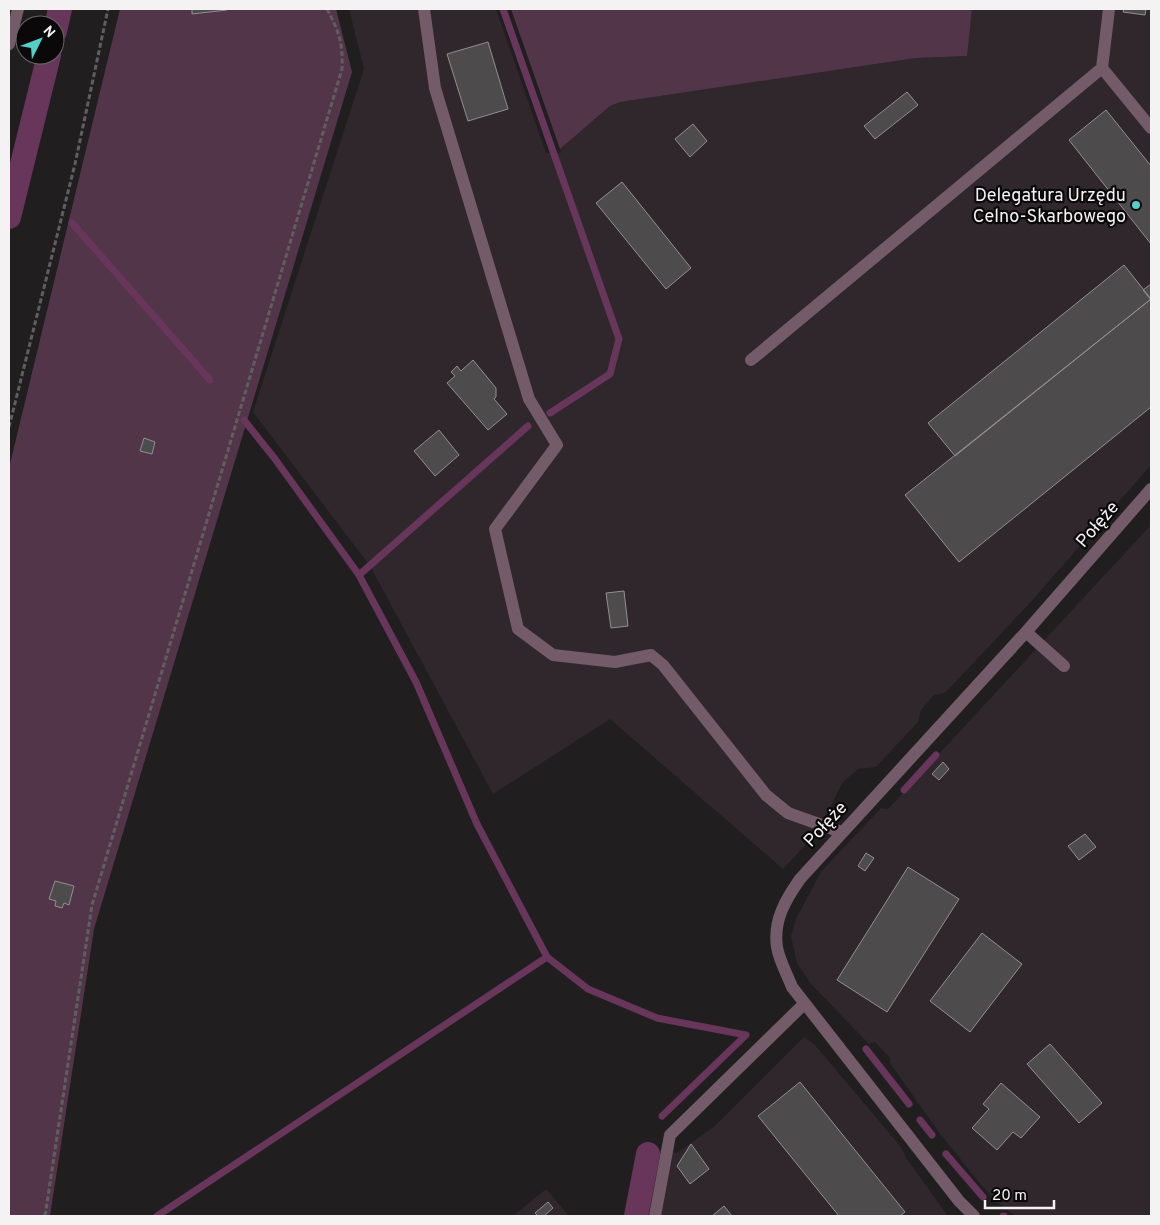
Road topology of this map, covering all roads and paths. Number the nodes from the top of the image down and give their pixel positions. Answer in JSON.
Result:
{"nodes":[{"id":1,"x":18,"y":9,"type":"edge"},
{"id":2,"x":108,"y":9,"type":"edge"},
{"id":3,"x":326,"y":9,"type":"edge"},
{"id":4,"x":424,"y":9,"type":"edge"},
{"id":5,"x":1109,"y":9,"type":"edge"},
{"id":6,"x":9,"y":44,"type":"edge"},
{"id":7,"x":1102,"y":68,"type":"junction"},
{"id":8,"x":1151,"y":128,"type":"edge"},
{"id":9,"x":751,"y":360,"type":"dead end"},
{"id":10,"x":9,"y":427,"type":"edge"},
{"id":11,"x":1151,"y":489,"type":"edge"},
{"id":12,"x":1026,"y":632,"type":"junction"},
{"id":13,"x":1064,"y":666,"type":"dead end"},
{"id":14,"x":841,"y":832,"type":"junction"},
{"id":15,"x":804,"y":1004,"type":"junction"},
{"id":16,"x":45,"y":1216,"type":"edge"},
{"id":17,"x":655,"y":1216,"type":"edge"},
{"id":18,"x":974,"y":1216,"type":"edge"}],
"edges":[{"from":1,"to":6,"type":"street"},
{"from":2,"to":10,"type":"path"},
{"from":3,"to":16,"type":"path"},
{"from":4,"to":14,"type":"street"},
{"from":5,"to":7,"type":"street"},
{"from":7,"to":8,"type":"street"},
{"from":7,"to":9,"type":"street"},
{"from":11,"to":12,"type":"street","name":"Połęże"},
{"from":12,"to":13,"type":"street"},
{"from":12,"to":14,"type":"street","name":"Połęże"},
{"from":14,"to":15,"type":"street","name":"Połęże"},
{"from":15,"to":17,"type":"street"},
{"from":15,"to":18,"type":"street","name":"Połęże"}]}
